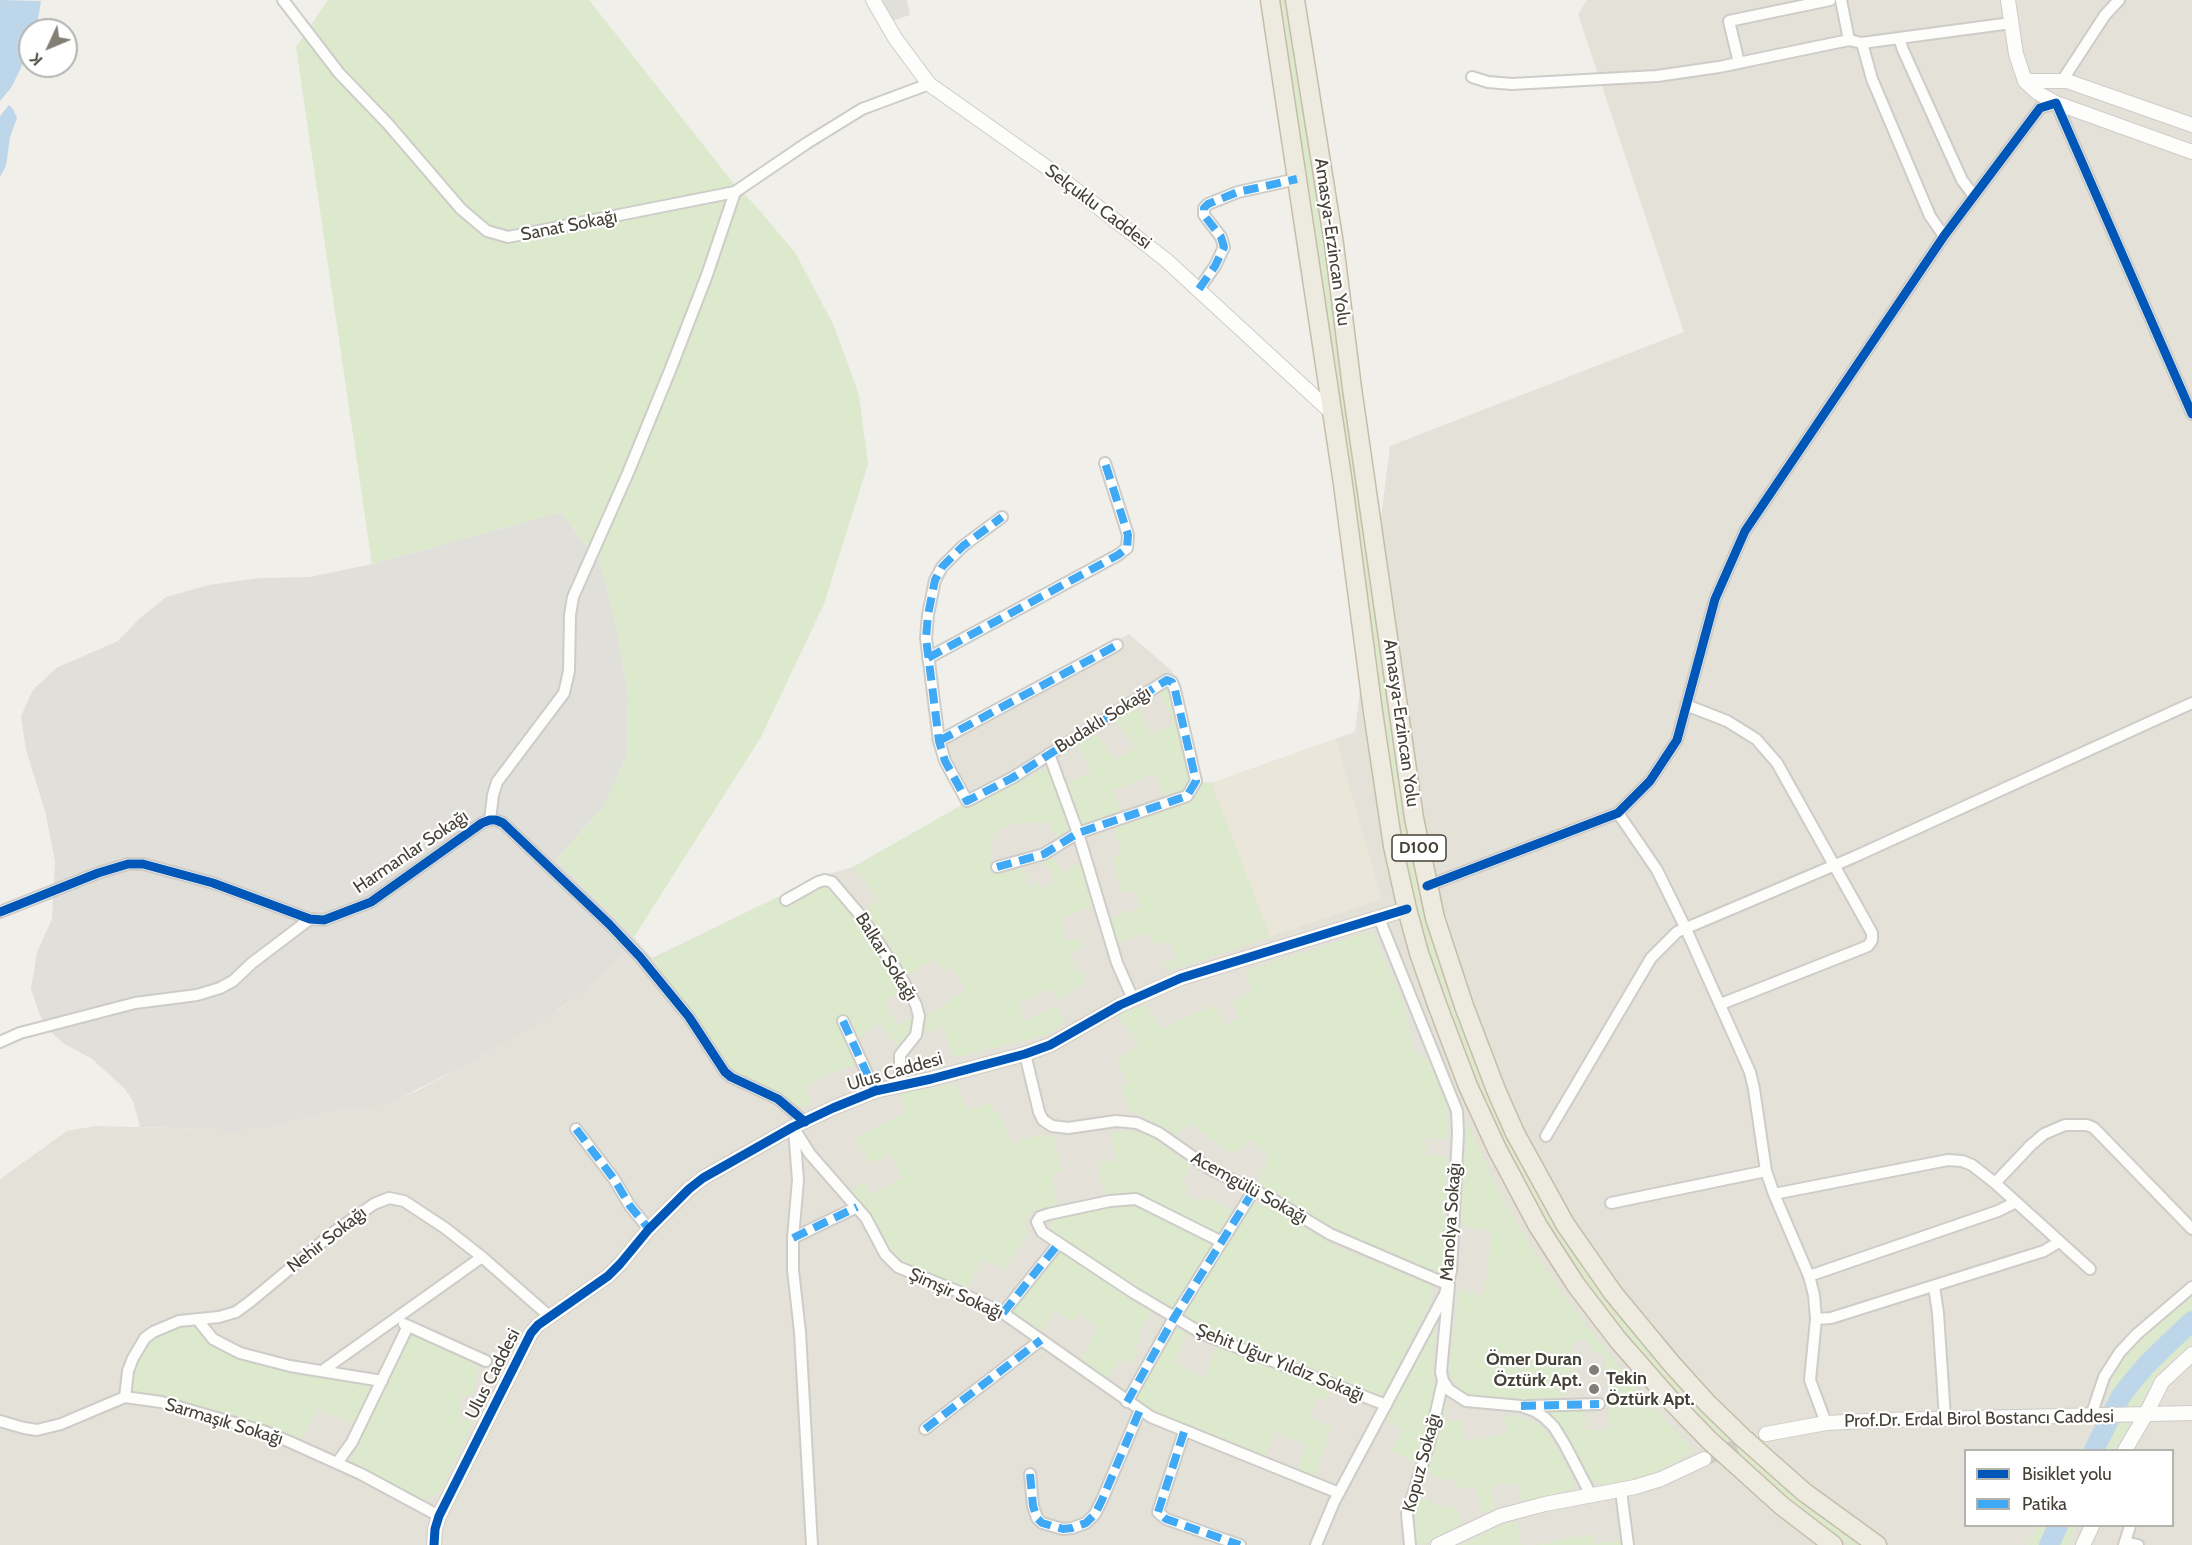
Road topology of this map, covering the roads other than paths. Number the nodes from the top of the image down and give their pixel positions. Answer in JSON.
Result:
{"nodes":[{"id":1,"x":283,"y":0,"type":"edge"},
{"id":2,"x":873,"y":0,"type":"edge"},
{"id":3,"x":1270,"y":0,"type":"edge"},
{"id":4,"x":1295,"y":0,"type":"edge"},
{"id":5,"x":1830,"y":0,"type":"edge"},
{"id":6,"x":1841,"y":0,"type":"edge"},
{"id":7,"x":2008,"y":0,"type":"edge"},
{"id":8,"x":2119,"y":0,"type":"edge"},
{"id":9,"x":2011,"y":22,"type":"junction"},
{"id":10,"x":1899,"y":38,"type":"junction"},
{"id":11,"x":1849,"y":40,"type":"junction"},
{"id":12,"x":1862,"y":43,"type":"junction"},
{"id":13,"x":1739,"y":63,"type":"junction"},
{"id":14,"x":1472,"y":77,"type":"dead end"},
{"id":15,"x":2025,"y":81,"type":"junction"},
{"id":16,"x":2062,"y":81,"type":"junction"},
{"id":17,"x":929,"y":84,"type":"junction"},
{"id":18,"x":2056,"y":103,"type":"junction"},
{"id":19,"x":2192,"y":125,"type":"edge"},
{"id":20,"x":2192,"y":152,"type":"edge"},
{"id":21,"x":1297,"y":179,"type":"junction"},
{"id":22,"x":735,"y":192,"type":"junction"},
{"id":23,"x":1974,"y":196,"type":"junction"},
{"id":24,"x":1944,"y":236,"type":"junction"},
{"id":25,"x":1199,"y":289,"type":"junction"},
{"id":26,"x":1330,"y":412,"type":"junction"},
{"id":27,"x":2192,"y":414,"type":"edge"},
{"id":28,"x":1105,"y":463,"type":"dead end"},
{"id":29,"x":1002,"y":517,"type":"dead end"},
{"id":30,"x":1117,"y":645,"type":"dead end"},
{"id":31,"x":928,"y":658,"type":"junction"},
{"id":32,"x":2192,"y":703,"type":"edge"},
{"id":33,"x":1686,"y":705,"type":"junction"},
{"id":34,"x":939,"y":741,"type":"junction"},
{"id":35,"x":1049,"y":754,"type":"junction"},
{"id":36,"x":1618,"y":813,"type":"junction"},
{"id":37,"x":490,"y":820,"type":"junction"},
{"id":38,"x":1078,"y":833,"type":"junction"},
{"id":39,"x":1836,"y":865,"type":"junction"},
{"id":40,"x":997,"y":867,"type":"dead end"},
{"id":41,"x":1427,"y":886,"type":"junction"},
{"id":42,"x":786,"y":900,"type":"dead end"},
{"id":43,"x":1407,"y":909,"type":"junction"},
{"id":44,"x":0,"y":912,"type":"edge"},
{"id":45,"x":1379,"y":918,"type":"junction"},
{"id":46,"x":310,"y":919,"type":"junction"},
{"id":47,"x":1686,"y":929,"type":"junction"},
{"id":48,"x":1133,"y":999,"type":"junction"},
{"id":49,"x":1721,"y":1004,"type":"junction"},
{"id":50,"x":843,"y":1021,"type":"dead end"},
{"id":51,"x":0,"y":1042,"type":"edge"},
{"id":52,"x":1025,"y":1054,"type":"junction"},
{"id":53,"x":900,"y":1085,"type":"junction"},
{"id":54,"x":875,"y":1091,"type":"junction"},
{"id":55,"x":799,"y":1124,"type":"junction"},
{"id":56,"x":576,"y":1129,"type":"dead end"},
{"id":57,"x":1546,"y":1136,"type":"dead end"},
{"id":58,"x":1766,"y":1171,"type":"junction"},
{"id":59,"x":1995,"y":1183,"type":"junction"},
{"id":60,"x":1254,"y":1190,"type":"junction"},
{"id":61,"x":1774,"y":1194,"type":"junction"},
{"id":62,"x":2016,"y":1202,"type":"junction"},
{"id":63,"x":1611,"y":1203,"type":"dead end"},
{"id":64,"x":857,"y":1207,"type":"junction"},
{"id":65,"x":649,"y":1229,"type":"junction"},
{"id":66,"x":2192,"y":1229,"type":"edge"},
{"id":67,"x":793,"y":1238,"type":"junction"},
{"id":68,"x":1220,"y":1241,"type":"junction"},
{"id":69,"x":2059,"y":1242,"type":"junction"},
{"id":70,"x":1059,"y":1243,"type":"junction"},
{"id":71,"x":482,"y":1257,"type":"junction"},
{"id":72,"x":2090,"y":1269,"type":"dead end"},
{"id":73,"x":1809,"y":1276,"type":"junction"},
{"id":74,"x":1449,"y":1285,"type":"junction"},
{"id":75,"x":1934,"y":1286,"type":"junction"},
{"id":76,"x":2192,"y":1287,"type":"edge"},
{"id":77,"x":1003,"y":1313,"type":"junction"},
{"id":78,"x":549,"y":1316,"type":"junction"},
{"id":79,"x":1174,"y":1318,"type":"junction"},
{"id":80,"x":197,"y":1319,"type":"junction"},
{"id":81,"x":1816,"y":1319,"type":"junction"},
{"id":82,"x":396,"y":1320,"type":"junction"},
{"id":83,"x":408,"y":1326,"type":"junction"},
{"id":84,"x":1041,"y":1340,"type":"junction"},
{"id":85,"x":2192,"y":1354,"type":"edge"},
{"id":86,"x":486,"y":1361,"type":"dead end"},
{"id":87,"x":322,"y":1371,"type":"junction"},
{"id":88,"x":382,"y":1381,"type":"junction"},
{"id":89,"x":1443,"y":1381,"type":"junction"},
{"id":90,"x":125,"y":1397,"type":"junction"},
{"id":91,"x":1127,"y":1401,"type":"junction"},
{"id":92,"x":1599,"y":1404,"type":"dead end"},
{"id":93,"x":1386,"y":1406,"type":"junction"},
{"id":94,"x":1521,"y":1406,"type":"junction"},
{"id":95,"x":1140,"y":1410,"type":"junction"},
{"id":96,"x":2192,"y":1413,"type":"edge"},
{"id":97,"x":2098,"y":1416,"type":"junction"},
{"id":98,"x":2142,"y":1416,"type":"junction"},
{"id":99,"x":1945,"y":1418,"type":"junction"},
{"id":100,"x":0,"y":1421,"type":"edge"},
{"id":101,"x":1826,"y":1423,"type":"junction"},
{"id":102,"x":925,"y":1429,"type":"dead end"},
{"id":103,"x":1184,"y":1432,"type":"junction"},
{"id":104,"x":1766,"y":1434,"type":"tunnel mouth"},
{"id":105,"x":2126,"y":1449,"type":"edge"},
{"id":106,"x":1704,"y":1459,"type":"tunnel mouth"},
{"id":107,"x":338,"y":1463,"type":"junction"},
{"id":108,"x":1029,"y":1474,"type":"dead end"},
{"id":109,"x":1621,"y":1491,"type":"junction"},
{"id":110,"x":1339,"y":1493,"type":"junction"},
{"id":111,"x":1591,"y":1495,"type":"junction"},
{"id":112,"x":439,"y":1516,"type":"junction"},
{"id":113,"x":2091,"y":1527,"type":"edge"},
{"id":114,"x":2130,"y":1527,"type":"edge"},
{"id":115,"x":2124,"y":1544,"type":"edge"},
{"id":116,"x":434,"y":1545,"type":"edge"},
{"id":117,"x":812,"y":1545,"type":"edge"},
{"id":118,"x":1240,"y":1545,"type":"edge"},
{"id":119,"x":1317,"y":1545,"type":"edge"},
{"id":120,"x":1410,"y":1545,"type":"edge"},
{"id":121,"x":1438,"y":1545,"type":"edge"},
{"id":122,"x":1628,"y":1545,"type":"edge"},
{"id":123,"x":1833,"y":1545,"type":"edge"},
{"id":124,"x":1877,"y":1545,"type":"edge"},
{"id":125,"x":2083,"y":1545,"type":"edge"},
{"id":126,"x":2138,"y":1545,"type":"edge"}],
"edges":[{"from":1,"to":22,"type":"street","name":"Sanat Sokağı"},
{"from":2,"to":17,"type":"street","name":"Selçuklu Caddesi"},
{"from":3,"to":21,"type":"highway","name":"Amasya-Erzincan Yolu","number":"D100"},
{"from":4,"to":41,"type":"highway","name":"Amasya-Erzincan Yolu","number":"D100"},
{"from":5,"to":13,"type":"street"},
{"from":6,"to":11,"type":"street"},
{"from":7,"to":9,"type":"street"},
{"from":8,"to":16,"type":"street"},
{"from":9,"to":10,"type":"street"},
{"from":9,"to":15,"type":"street"},
{"from":10,"to":12,"type":"street"},
{"from":10,"to":23,"type":"street"},
{"from":11,"to":12,"type":"street"},
{"from":11,"to":13,"type":"street"},
{"from":12,"to":24,"type":"street"},
{"from":13,"to":14,"type":"street"},
{"from":15,"to":16,"type":"street"},
{"from":15,"to":18,"type":"street"},
{"from":16,"to":19,"type":"street"},
{"from":17,"to":22,"type":"street","name":"Sanat Sokağı"},
{"from":17,"to":25,"type":"street","name":"Selçuklu Caddesi"},
{"from":18,"to":20,"type":"street"},
{"from":18,"to":23,"type":"street"},
{"from":18,"to":27,"type":"street"},
{"from":21,"to":25,"type":"street"},
{"from":21,"to":26,"type":"highway","name":"Amasya-Erzincan Yolu","number":"D100"},
{"from":22,"to":37,"type":"street"},
{"from":23,"to":24,"type":"street"},
{"from":24,"to":33,"type":"street"},
{"from":25,"to":26,"type":"street","name":"Selçuklu Caddesi"},
{"from":26,"to":43,"type":"highway","name":"Amasya-Erzincan Yolu","number":"D100"},
{"from":28,"to":31,"type":"street"},
{"from":29,"to":31,"type":"street","name":"Budaklı Sokağı"},
{"from":30,"to":34,"type":"street"},
{"from":31,"to":34,"type":"street","name":"Budaklı Sokağı"},
{"from":32,"to":39,"type":"street"},
{"from":33,"to":36,"type":"street"},
{"from":33,"to":39,"type":"street"},
{"from":34,"to":35,"type":"street","name":"Budaklı Sokağı"},
{"from":35,"to":38,"type":"street","name":"Budaklı Sokağı"},
{"from":35,"to":38,"type":"street","name":"Budaklı Sokağı"},
{"from":36,"to":41,"type":"street"},
{"from":36,"to":47,"type":"street"},
{"from":37,"to":46,"type":"street","name":"Harmanlar Sokağı"},
{"from":37,"to":55,"type":"street","name":"Harmanlar Sokağı"},
{"from":38,"to":40,"type":"street","name":"Budaklı Sokağı"},
{"from":38,"to":48,"type":"street","name":"Budaklı Sokağı"},
{"from":39,"to":47,"type":"street"},
{"from":39,"to":49,"type":"street"},
{"from":41,"to":124,"type":"highway","name":"Amasya-Erzincan Yolu","number":"D100"},
{"from":42,"to":53,"type":"street","name":"Balkar Sokağı"},
{"from":43,"to":45,"type":"street","name":"Ulus Caddesi"},
{"from":43,"to":123,"type":"highway","name":"Amasya-Erzincan Yolu","number":"D100"},
{"from":44,"to":46,"type":"street","name":"Harmanlar Sokağı"},
{"from":45,"to":48,"type":"street","name":"Ulus Caddesi"},
{"from":45,"to":74,"type":"street","name":"Manolya Sokağı"},
{"from":46,"to":51,"type":"street"},
{"from":47,"to":49,"type":"street"},
{"from":47,"to":57,"type":"street"},
{"from":48,"to":52,"type":"street","name":"Ulus Caddesi"},
{"from":49,"to":58,"type":"street"},
{"from":50,"to":54,"type":"street"},
{"from":52,"to":53,"type":"street","name":"Ulus Caddesi"},
{"from":52,"to":60,"type":"street","name":"Acemgülü Sokağı"},
{"from":53,"to":54,"type":"street","name":"Ulus Caddesi"},
{"from":54,"to":55,"type":"street","name":"Ulus Caddesi"},
{"from":55,"to":64,"type":"street","name":"Şimşir Sokağı"},
{"from":55,"to":65,"type":"street","name":"Ulus Caddesi"},
{"from":55,"to":67,"type":"street"},
{"from":56,"to":65,"type":"street"},
{"from":58,"to":61,"type":"street"},
{"from":58,"to":63,"type":"street"},
{"from":59,"to":61,"type":"street"},
{"from":59,"to":62,"type":"street"},
{"from":59,"to":66,"type":"street"},
{"from":60,"to":68,"type":"street","name":"Şehit Uğur Yıldız Sokağı"},
{"from":60,"to":74,"type":"street","name":"Acemgülü Sokağı"},
{"from":61,"to":73,"type":"street"},
{"from":62,"to":69,"type":"street"},
{"from":62,"to":73,"type":"street"},
{"from":64,"to":67,"type":"street"},
{"from":64,"to":77,"type":"street","name":"Şimşir Sokağı"},
{"from":65,"to":78,"type":"street","name":"Ulus Caddesi"},
{"from":67,"to":117,"type":"street"},
{"from":68,"to":70,"type":"street","name":"Şehit Uğur Yıldız Sokağı"},
{"from":68,"to":79,"type":"street","name":"Şehit Uğur Yıldız Sokağı"},
{"from":69,"to":72,"type":"street"},
{"from":69,"to":75,"type":"street"},
{"from":70,"to":77,"type":"street"},
{"from":70,"to":79,"type":"street","name":"Şehit Uğur Yıldız Sokağı"},
{"from":71,"to":78,"type":"street","name":"Nehir Sokağı"},
{"from":71,"to":80,"type":"street","name":"Nehir Sokağı"},
{"from":71,"to":82,"type":"street"},
{"from":73,"to":81,"type":"street"},
{"from":74,"to":89,"type":"street","name":"Kopuz Sokağı"},
{"from":74,"to":93,"type":"street","name":"Manolya Sokağı"},
{"from":75,"to":81,"type":"street"},
{"from":75,"to":99,"type":"street"},
{"from":76,"to":97,"type":"street"},
{"from":77,"to":84,"type":"street","name":"Şimşir Sokağı"},
{"from":78,"to":112,"type":"street","name":"Ulus Caddesi"},
{"from":79,"to":91,"type":"street","name":"Şehit Uğur Yıldız Sokağı"},
{"from":79,"to":93,"type":"street","name":"Şehit Uğur Yıldız Sokağı"},
{"from":80,"to":87,"type":"street"},
{"from":80,"to":90,"type":"street","name":"Nehir Sokağı"},
{"from":81,"to":101,"type":"street"},
{"from":82,"to":83,"type":"street"},
{"from":82,"to":87,"type":"street"},
{"from":83,"to":86,"type":"street"},
{"from":83,"to":88,"type":"street"},
{"from":84,"to":91,"type":"street","name":"Şimşir Sokağı"},
{"from":84,"to":102,"type":"street"},
{"from":85,"to":98,"type":"street"},
{"from":87,"to":88,"type":"street"},
{"from":88,"to":107,"type":"street"},
{"from":89,"to":94,"type":"street"},
{"from":89,"to":120,"type":"street","name":"Kopuz Sokağı"},
{"from":90,"to":100,"type":"street","name":"Sarmaşık Sokağı"},
{"from":90,"to":107,"type":"street","name":"Sarmaşık Sokağı"},
{"from":91,"to":95,"type":"street","name":"Şimşir Sokağı"},
{"from":92,"to":94,"type":"street"},
{"from":93,"to":110,"type":"street","name":"Manolya Sokağı"},
{"from":94,"to":111,"type":"street"},
{"from":95,"to":103,"type":"street","name":"Şimşir Sokağı"},
{"from":95,"to":108,"type":"street"},
{"from":96,"to":98,"type":"street","name":"Prof.Dr. Erdal Birol Bostancı Caddesi"},
{"from":97,"to":98,"type":"street","name":"Prof.Dr. Erdal Birol Bostancı Caddesi"},
{"from":97,"to":99,"type":"street","name":"Prof.Dr. Erdal Birol Bostancı Caddesi"},
{"from":98,"to":105,"type":"street"},
{"from":99,"to":101,"type":"street","name":"Prof.Dr. Erdal Birol Bostancı Caddesi"},
{"from":101,"to":104,"type":"street","name":"Prof.Dr. Erdal Birol Bostancı Caddesi"},
{"from":103,"to":110,"type":"street","name":"Şimşir Sokağı"},
{"from":103,"to":118,"type":"street"},
{"from":106,"to":109,"type":"street"},
{"from":107,"to":112,"type":"street","name":"Sarmaşık Sokağı"},
{"from":109,"to":111,"type":"street"},
{"from":109,"to":122,"type":"street"},
{"from":110,"to":119,"type":"street","name":"Manolya Sokağı"},
{"from":111,"to":121,"type":"street"},
{"from":112,"to":116,"type":"street","name":"Ulus Caddesi"},
{"from":113,"to":125,"type":"street"},
{"from":114,"to":115,"type":"street"},
{"from":115,"to":126,"type":"street"}]}
